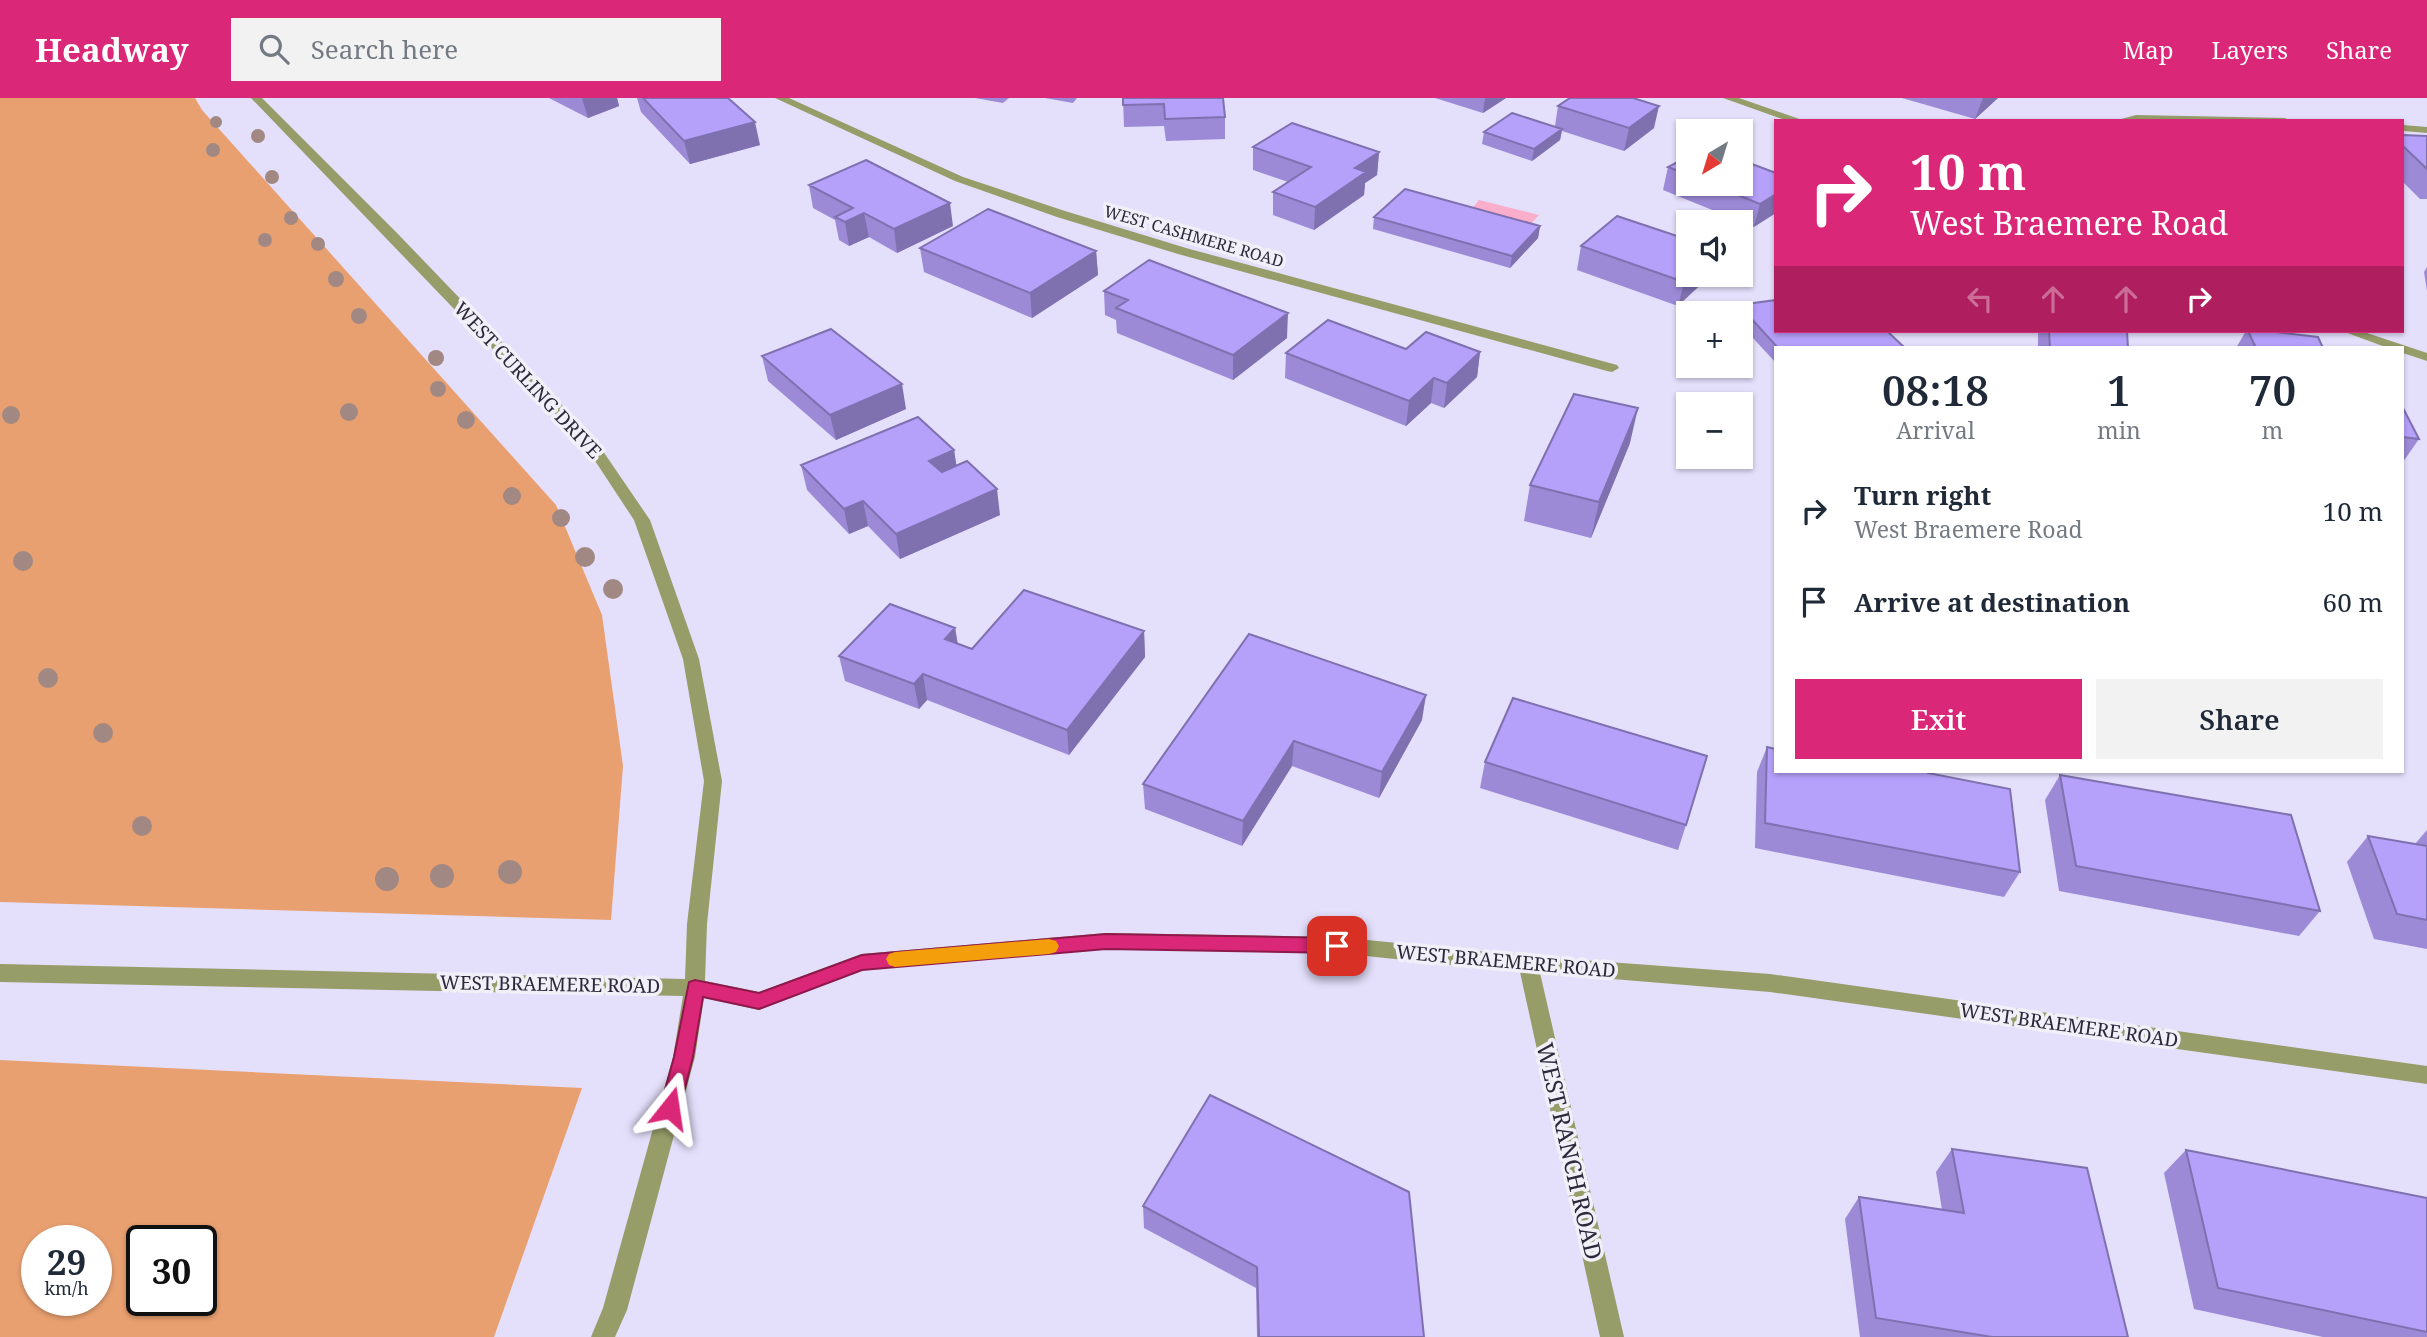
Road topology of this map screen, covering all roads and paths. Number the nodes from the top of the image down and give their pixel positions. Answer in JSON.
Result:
{"nodes":[{"id":1,"x":256,"y":98,"type":"edge"},
{"id":2,"x":780,"y":98,"type":"edge"},
{"id":3,"x":1728,"y":98,"type":"edge"},
{"id":4,"x":1794,"y":119,"type":"edge"},
{"id":5,"x":2130,"y":119,"type":"edge"},
{"id":6,"x":2185,"y":119,"type":"edge"},
{"id":7,"x":2404,"y":128,"type":"edge"},
{"id":8,"x":2427,"y":130,"type":"edge"},
{"id":9,"x":2355,"y":333,"type":"edge"},
{"id":10,"x":2392,"y":346,"type":"edge"},
{"id":11,"x":2404,"y":350,"type":"edge"},
{"id":12,"x":2427,"y":357,"type":"edge"},
{"id":13,"x":1612,"y":368,"type":"dead end"},
{"id":14,"x":1528,"y":964,"type":"junction"},
{"id":15,"x":0,"y":973,"type":"edge"},
{"id":16,"x":695,"y":988,"type":"junction"},
{"id":17,"x":2427,"y":1075,"type":"edge"},
{"id":18,"x":603,"y":1337,"type":"edge"},
{"id":19,"x":1612,"y":1337,"type":"edge"}],
"edges":[{"from":1,"to":16,"type":"street","name":"WEST CURLING DRIVE"},
{"from":2,"to":13,"type":"street","name":"WEST CASHMERE ROAD"},
{"from":3,"to":4,"type":"street"},
{"from":5,"to":6,"type":"street"},
{"from":7,"to":8,"type":"street"},
{"from":9,"to":10,"type":"street"},
{"from":11,"to":12,"type":"street"},
{"from":14,"to":16,"type":"street","name":"WEST BRAEMERE ROAD"},
{"from":14,"to":17,"type":"street","name":"WEST BRAEMERE ROAD"},
{"from":14,"to":19,"type":"street","name":"WEST RANCH ROAD"},
{"from":15,"to":16,"type":"street","name":"WEST BRAEMERE ROAD"},
{"from":16,"to":18,"type":"street","name":"WEST CURLING DRIVE"}]}
